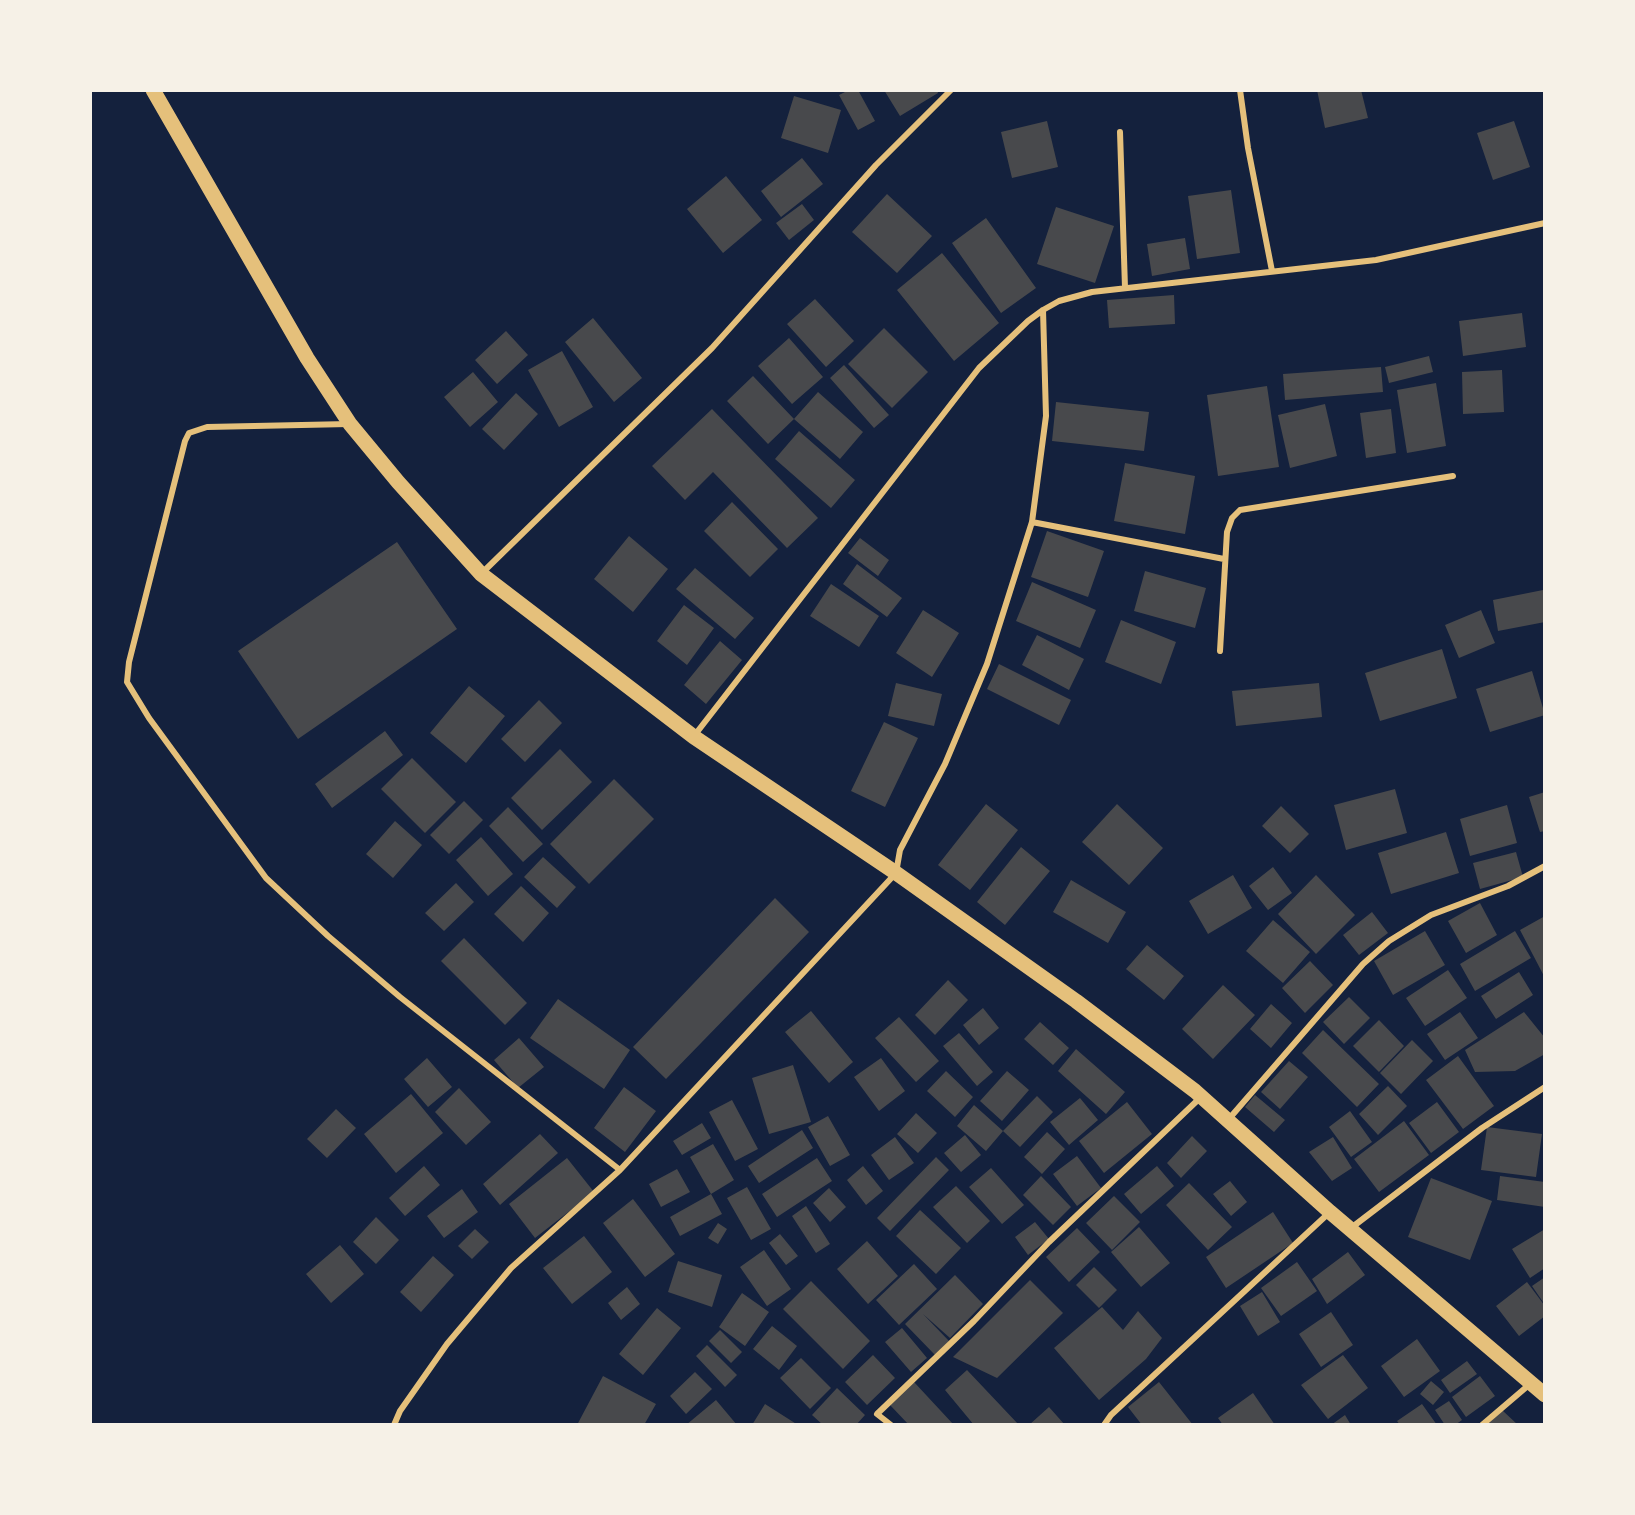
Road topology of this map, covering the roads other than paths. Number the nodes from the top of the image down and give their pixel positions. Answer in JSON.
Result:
{"nodes":[{"id":1,"x":153,"y":90,"type":"edge"},
{"id":2,"x":951,"y":90,"type":"edge"},
{"id":3,"x":1240,"y":90,"type":"edge"},
{"id":4,"x":1120,"y":132,"type":"dead end"},
{"id":5,"x":1545,"y":224,"type":"edge"},
{"id":6,"x":1272,"y":271,"type":"junction"},
{"id":7,"x":1125,"y":288,"type":"junction"},
{"id":8,"x":1043,"y":310,"type":"junction"},
{"id":9,"x":350,"y":424,"type":"junction"},
{"id":10,"x":1453,"y":476,"type":"dead end"},
{"id":11,"x":1032,"y":522,"type":"junction"},
{"id":12,"x":1224,"y":559,"type":"junction"},
{"id":13,"x":481,"y":574,"type":"junction"},
{"id":14,"x":1220,"y":651,"type":"dead end"},
{"id":15,"x":694,"y":737,"type":"junction"},
{"id":16,"x":1545,"y":866,"type":"edge"},
{"id":17,"x":896,"y":873,"type":"junction"},
{"id":18,"x":1545,"y":1087,"type":"edge"},
{"id":19,"x":1201,"y":1097,"type":"junction"},
{"id":20,"x":1228,"y":1120,"type":"junction"},
{"id":21,"x":620,"y":1170,"type":"junction"},
{"id":22,"x":1330,"y":1212,"type":"junction"},
{"id":23,"x":1351,"y":1229,"type":"junction"},
{"id":24,"x":1531,"y":1383,"type":"junction"},
{"id":25,"x":1545,"y":1395,"type":"edge"},
{"id":26,"x":393,"y":1425,"type":"edge"},
{"id":27,"x":891,"y":1425,"type":"edge"},
{"id":28,"x":1104,"y":1425,"type":"edge"},
{"id":29,"x":1482,"y":1425,"type":"edge"}],
"edges":[{"from":1,"to":9,"type":"main road"},
{"from":2,"to":13,"type":"street"},
{"from":3,"to":6,"type":"street"},
{"from":4,"to":7,"type":"street"},
{"from":5,"to":6,"type":"street"},
{"from":6,"to":7,"type":"street"},
{"from":7,"to":8,"type":"street"},
{"from":8,"to":11,"type":"street"},
{"from":8,"to":15,"type":"street"},
{"from":9,"to":13,"type":"main road"},
{"from":9,"to":21,"type":"street"},
{"from":10,"to":12,"type":"street"},
{"from":11,"to":12,"type":"street"},
{"from":11,"to":17,"type":"street"},
{"from":12,"to":14,"type":"street"},
{"from":13,"to":15,"type":"main road"},
{"from":15,"to":17,"type":"main road"},
{"from":16,"to":20,"type":"street"},
{"from":17,"to":19,"type":"main road"},
{"from":17,"to":21,"type":"street"},
{"from":18,"to":23,"type":"street"},
{"from":19,"to":20,"type":"main road"},
{"from":19,"to":27,"type":"street"},
{"from":20,"to":22,"type":"main road"},
{"from":21,"to":26,"type":"street"},
{"from":22,"to":23,"type":"main road"},
{"from":22,"to":28,"type":"street"},
{"from":23,"to":24,"type":"main road"},
{"from":24,"to":25,"type":"main road"},
{"from":24,"to":29,"type":"street"}]}
